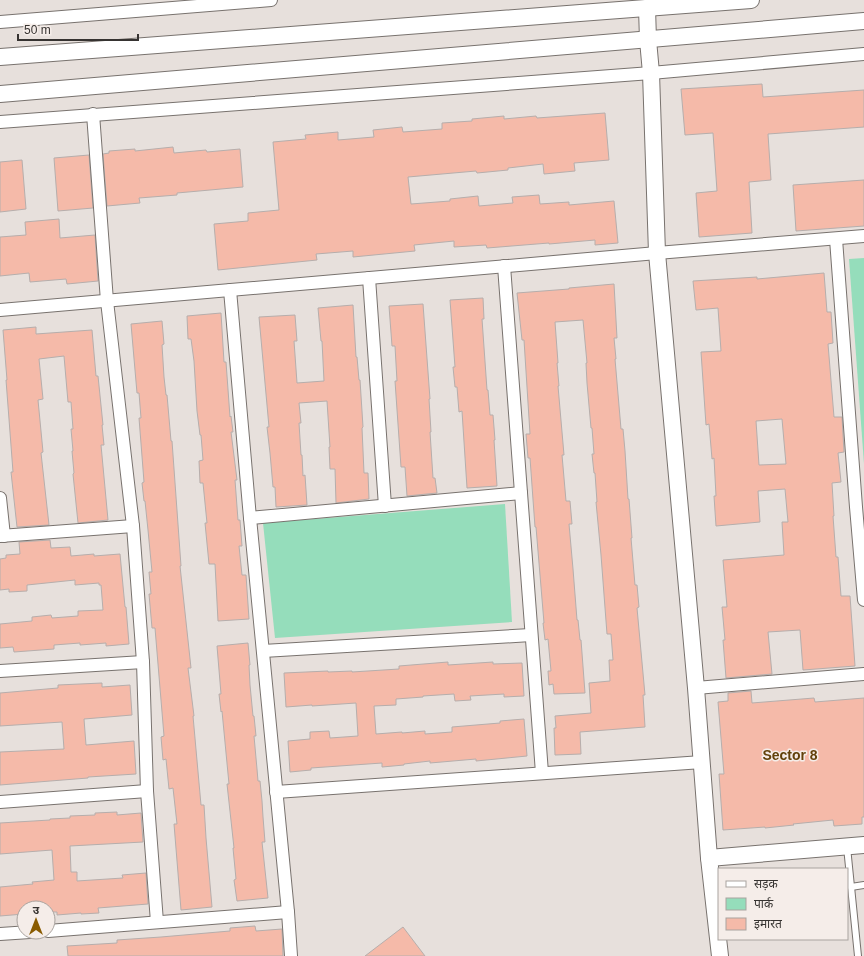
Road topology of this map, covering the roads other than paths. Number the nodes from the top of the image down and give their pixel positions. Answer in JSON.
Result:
{"nodes":[{"id":1,"x":271,"y":0,"type":"edge"},
{"id":2,"x":751,"y":0,"type":"edge"},
{"id":3,"x":647,"y":8,"type":"junction"},
{"id":4,"x":864,"y":21,"type":"edge"},
{"id":5,"x":0,"y":22,"type":"edge"},
{"id":6,"x":648,"y":40,"type":"junction"},
{"id":7,"x":864,"y":54,"type":"edge"},
{"id":8,"x":0,"y":58,"type":"edge"},
{"id":9,"x":651,"y":73,"type":"junction"},
{"id":10,"x":0,"y":94,"type":"edge"},
{"id":11,"x":93,"y":114,"type":"junction"},
{"id":12,"x":0,"y":122,"type":"edge"},
{"id":13,"x":864,"y":236,"type":"edge"},
{"id":14,"x":836,"y":239,"type":"junction"},
{"id":15,"x":657,"y":253,"type":"junction"},
{"id":16,"x":504,"y":266,"type":"junction"},
{"id":17,"x":369,"y":278,"type":"junction"},
{"id":18,"x":230,"y":290,"type":"junction"},
{"id":19,"x":108,"y":301,"type":"junction"},
{"id":20,"x":0,"y":310,"type":"edge"},
{"id":21,"x":521,"y":493,"type":"junction"},
{"id":22,"x":0,"y":498,"type":"edge"},
{"id":23,"x":385,"y":506,"type":"junction"},
{"id":24,"x":860,"y":507,"type":"edge"},
{"id":25,"x":250,"y":518,"type":"junction"},
{"id":26,"x":133,"y":526,"type":"junction"},
{"id":27,"x":2,"y":536,"type":"edge"},
{"id":28,"x":864,"y":600,"type":"edge"},
{"id":29,"x":531,"y":635,"type":"junction"},
{"id":30,"x":263,"y":651,"type":"junction"},
{"id":31,"x":143,"y":662,"type":"junction"},
{"id":32,"x":0,"y":671,"type":"edge"},
{"id":33,"x":864,"y":674,"type":"edge"},
{"id":34,"x":696,"y":688,"type":"junction"},
{"id":35,"x":702,"y":762,"type":"junction"},
{"id":36,"x":542,"y":773,"type":"junction"},
{"id":37,"x":147,"y":791,"type":"junction"},
{"id":38,"x":276,"y":792,"type":"junction"},
{"id":39,"x":0,"y":802,"type":"edge"},
{"id":40,"x":864,"y":845,"type":"edge"},
{"id":41,"x":847,"y":846,"type":"junction"},
{"id":42,"x":709,"y":858,"type":"junction"},
{"id":43,"x":864,"y":885,"type":"edge"},
{"id":44,"x":851,"y":886,"type":"junction"},
{"id":45,"x":288,"y":912,"type":"junction"},
{"id":46,"x":158,"y":922,"type":"junction"},
{"id":47,"x":56,"y":930,"type":"edge"},
{"id":48,"x":16,"y":933,"type":"edge"},
{"id":49,"x":0,"y":934,"type":"edge"},
{"id":50,"x":718,"y":938,"type":"edge"},
{"id":51,"x":718,"y":940,"type":"edge"},
{"id":52,"x":291,"y":956,"type":"edge"},
{"id":53,"x":720,"y":956,"type":"edge"},
{"id":54,"x":858,"y":956,"type":"edge"}],
"edges":[{"from":1,"to":5,"type":"street"},
{"from":2,"to":3,"type":"street"},
{"from":3,"to":6,"type":"street"},
{"from":3,"to":8,"type":"street"},
{"from":4,"to":6,"type":"street"},
{"from":6,"to":9,"type":"street"},
{"from":6,"to":10,"type":"street"},
{"from":7,"to":9,"type":"street"},
{"from":9,"to":11,"type":"street"},
{"from":9,"to":15,"type":"street"},
{"from":11,"to":12,"type":"street"},
{"from":11,"to":19,"type":"street"},
{"from":13,"to":14,"type":"street"},
{"from":14,"to":15,"type":"street"},
{"from":14,"to":24,"type":"street"},
{"from":15,"to":16,"type":"street"},
{"from":15,"to":34,"type":"street"},
{"from":16,"to":17,"type":"street"},
{"from":16,"to":21,"type":"street"},
{"from":17,"to":18,"type":"street"},
{"from":17,"to":23,"type":"street"},
{"from":18,"to":19,"type":"street"},
{"from":18,"to":25,"type":"street"},
{"from":19,"to":20,"type":"street"},
{"from":19,"to":26,"type":"street"},
{"from":21,"to":23,"type":"street"},
{"from":21,"to":29,"type":"street"},
{"from":22,"to":27,"type":"street"},
{"from":23,"to":25,"type":"street"},
{"from":24,"to":28,"type":"street"},
{"from":25,"to":30,"type":"street"},
{"from":26,"to":27,"type":"street"},
{"from":26,"to":31,"type":"street"},
{"from":29,"to":30,"type":"street"},
{"from":29,"to":36,"type":"street"},
{"from":30,"to":38,"type":"street"},
{"from":31,"to":32,"type":"street"},
{"from":31,"to":37,"type":"street"},
{"from":33,"to":34,"type":"street"},
{"from":34,"to":35,"type":"street"},
{"from":35,"to":36,"type":"street"},
{"from":35,"to":42,"type":"street"},
{"from":36,"to":38,"type":"street"},
{"from":37,"to":39,"type":"street"},
{"from":37,"to":46,"type":"street"},
{"from":38,"to":45,"type":"street"},
{"from":40,"to":41,"type":"street"},
{"from":41,"to":42,"type":"street"},
{"from":41,"to":44,"type":"lane"},
{"from":42,"to":50,"type":"street"},
{"from":43,"to":44,"type":"lane"},
{"from":44,"to":54,"type":"lane"},
{"from":45,"to":46,"type":"street"},
{"from":45,"to":52,"type":"street"},
{"from":46,"to":47,"type":"street"},
{"from":48,"to":49,"type":"street"},
{"from":51,"to":53,"type":"street"}]}
